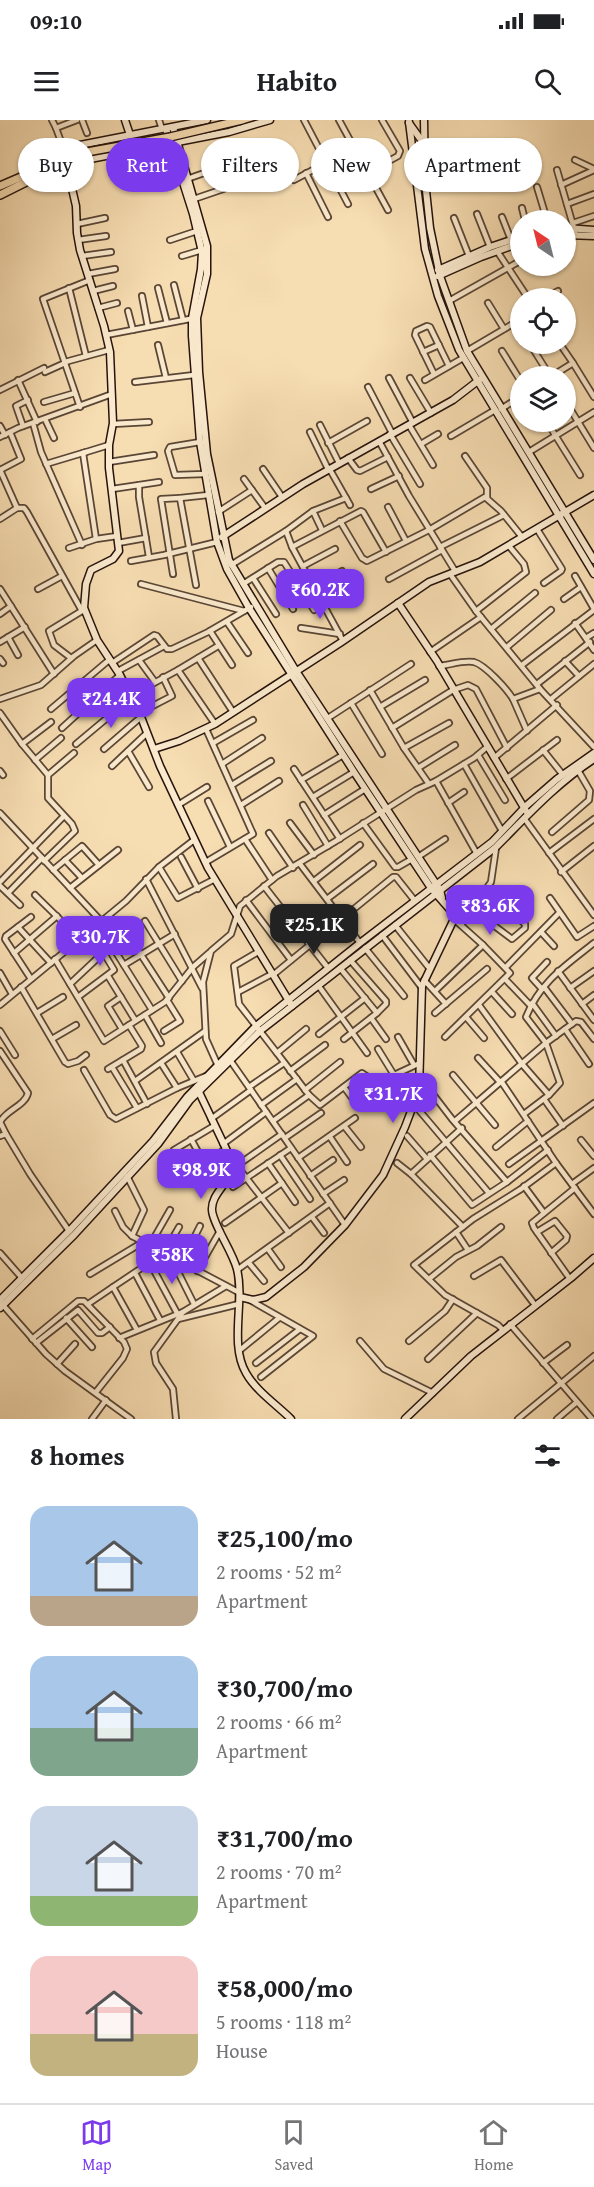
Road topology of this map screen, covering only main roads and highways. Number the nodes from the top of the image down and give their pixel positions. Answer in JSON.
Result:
{"nodes":[{"id":1,"x":242,"y":120,"type":"edge"},
{"id":2,"x":94,"y":151,"type":"edge"},
{"id":3,"x":18,"y":180,"type":"edge"},
{"id":4,"x":18,"y":183,"type":"edge"},
{"id":5,"x":0,"y":186,"type":"edge"},
{"id":6,"x":0,"y":195,"type":"edge"}],
"edges":[{"from":1,"to":2,"type":"main road","bridge":true},
{"from":3,"to":5,"type":"main road"},
{"from":4,"to":6,"type":"main road"}]}
